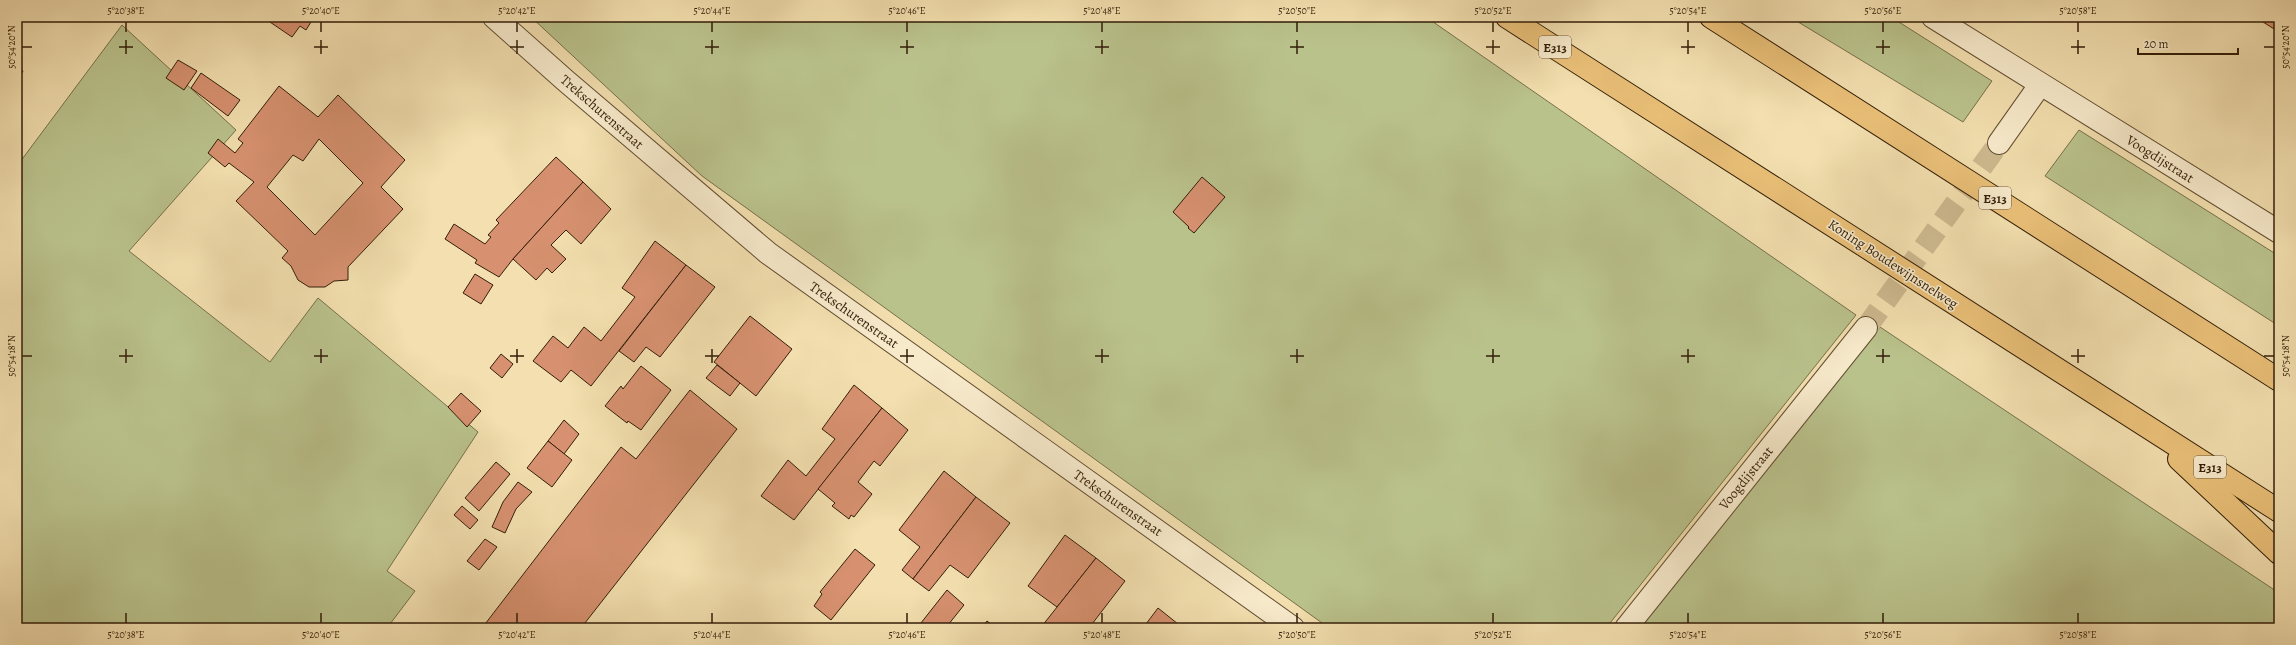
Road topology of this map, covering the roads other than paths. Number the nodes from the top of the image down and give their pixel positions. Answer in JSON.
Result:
{"nodes":[{"id":1,"x":494,"y":17,"type":"edge"},
{"id":2,"x":1507,"y":17,"type":"edge"},
{"id":3,"x":1711,"y":17,"type":"edge"},
{"id":4,"x":1933,"y":17,"type":"edge"},
{"id":5,"x":2040,"y":85,"type":"junction"},
{"id":6,"x":1999,"y":144,"type":"tunnel mouth"},
{"id":7,"x":2279,"y":232,"type":"edge"},
{"id":8,"x":1866,"y":328,"type":"tunnel mouth"},
{"id":9,"x":2279,"y":380,"type":"edge"},
{"id":10,"x":2142,"y":424,"type":"junction"},
{"id":11,"x":2279,"y":511,"type":"edge"},
{"id":12,"x":2279,"y":553,"type":"edge"},
{"id":13,"x":1294,"y":628,"type":"edge"},
{"id":14,"x":1626,"y":628,"type":"edge"}],
"edges":[{"from":1,"to":13,"type":"street","name":"Trekschurenstraat"},
{"from":2,"to":10,"type":"highway","name":"Koning Boudewijnsnelweg","number":"E313"},
{"from":3,"to":9,"type":"highway","number":"E313"},
{"from":4,"to":5,"type":"street","name":"Voogdijstraat"},
{"from":5,"to":6,"type":"street"},
{"from":5,"to":7,"type":"street","name":"Voogdijstraat"},
{"from":8,"to":14,"type":"street","name":"Voogdijstraat"},
{"from":10,"to":11,"type":"highway","name":"Koning Boudewijnsnelweg","number":"E313"},
{"from":10,"to":12,"type":"highway"}]}
